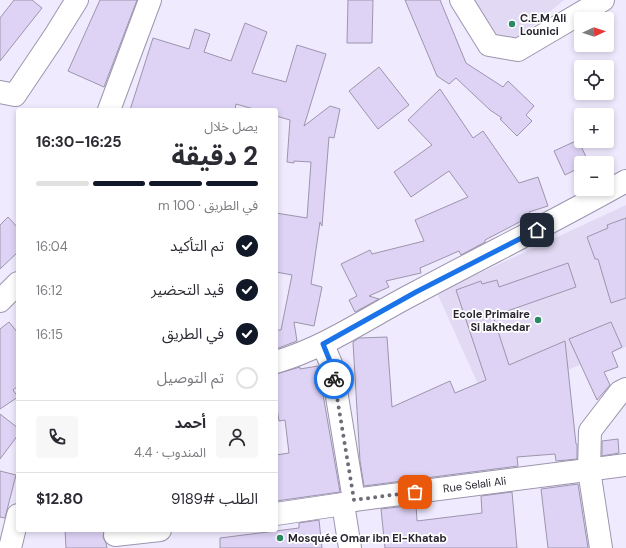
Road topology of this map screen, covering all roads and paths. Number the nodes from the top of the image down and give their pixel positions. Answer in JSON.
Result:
{"nodes":[{"id":1,"x":77,"y":0,"type":"edge"},
{"id":2,"x":150,"y":0,"type":"edge"},
{"id":3,"x":461,"y":0,"type":"edge"},
{"id":4,"x":603,"y":0,"type":"edge"},
{"id":5,"x":0,"y":92,"type":"edge"},
{"id":6,"x":110,"y":108,"type":"edge"},
{"id":7,"x":626,"y":182,"type":"edge"},
{"id":8,"x":16,"y":285,"type":"edge"},
{"id":9,"x":0,"y":301,"type":"edge"},
{"id":10,"x":323,"y":344,"type":"junction"},
{"id":11,"x":278,"y":361,"type":"edge"},
{"id":12,"x":626,"y":389,"type":"edge"},
{"id":13,"x":626,"y":466,"type":"edge"},
{"id":14,"x":589,"y":470,"type":"junction"},
{"id":15,"x":349,"y":502,"type":"junction"},
{"id":16,"x":278,"y":514,"type":"edge"},
{"id":17,"x":16,"y":523,"type":"edge"},
{"id":18,"x":149,"y":532,"type":"edge"},
{"id":19,"x":115,"y":538,"type":"edge"},
{"id":20,"x":10,"y":548,"type":"edge"},
{"id":21,"x":350,"y":548,"type":"edge"},
{"id":22,"x":601,"y":548,"type":"edge"}],
"edges":[{"from":1,"to":5,"type":"street"},
{"from":2,"to":6,"type":"street"},
{"from":3,"to":4,"type":"street"},
{"from":7,"to":10,"type":"street"},
{"from":8,"to":9,"type":"street"},
{"from":10,"to":11,"type":"street"},
{"from":10,"to":15,"type":"street"},
{"from":12,"to":14,"type":"street"},
{"from":13,"to":14,"type":"street","name":"Rue Selali Ali"},
{"from":14,"to":15,"type":"street","name":"Rue Selali Ali"},
{"from":14,"to":22,"type":"street"},
{"from":15,"to":16,"type":"street","name":"Rue Selali Ali"},
{"from":15,"to":21,"type":"street"},
{"from":17,"to":20,"type":"street"},
{"from":18,"to":19,"type":"street"}]}
